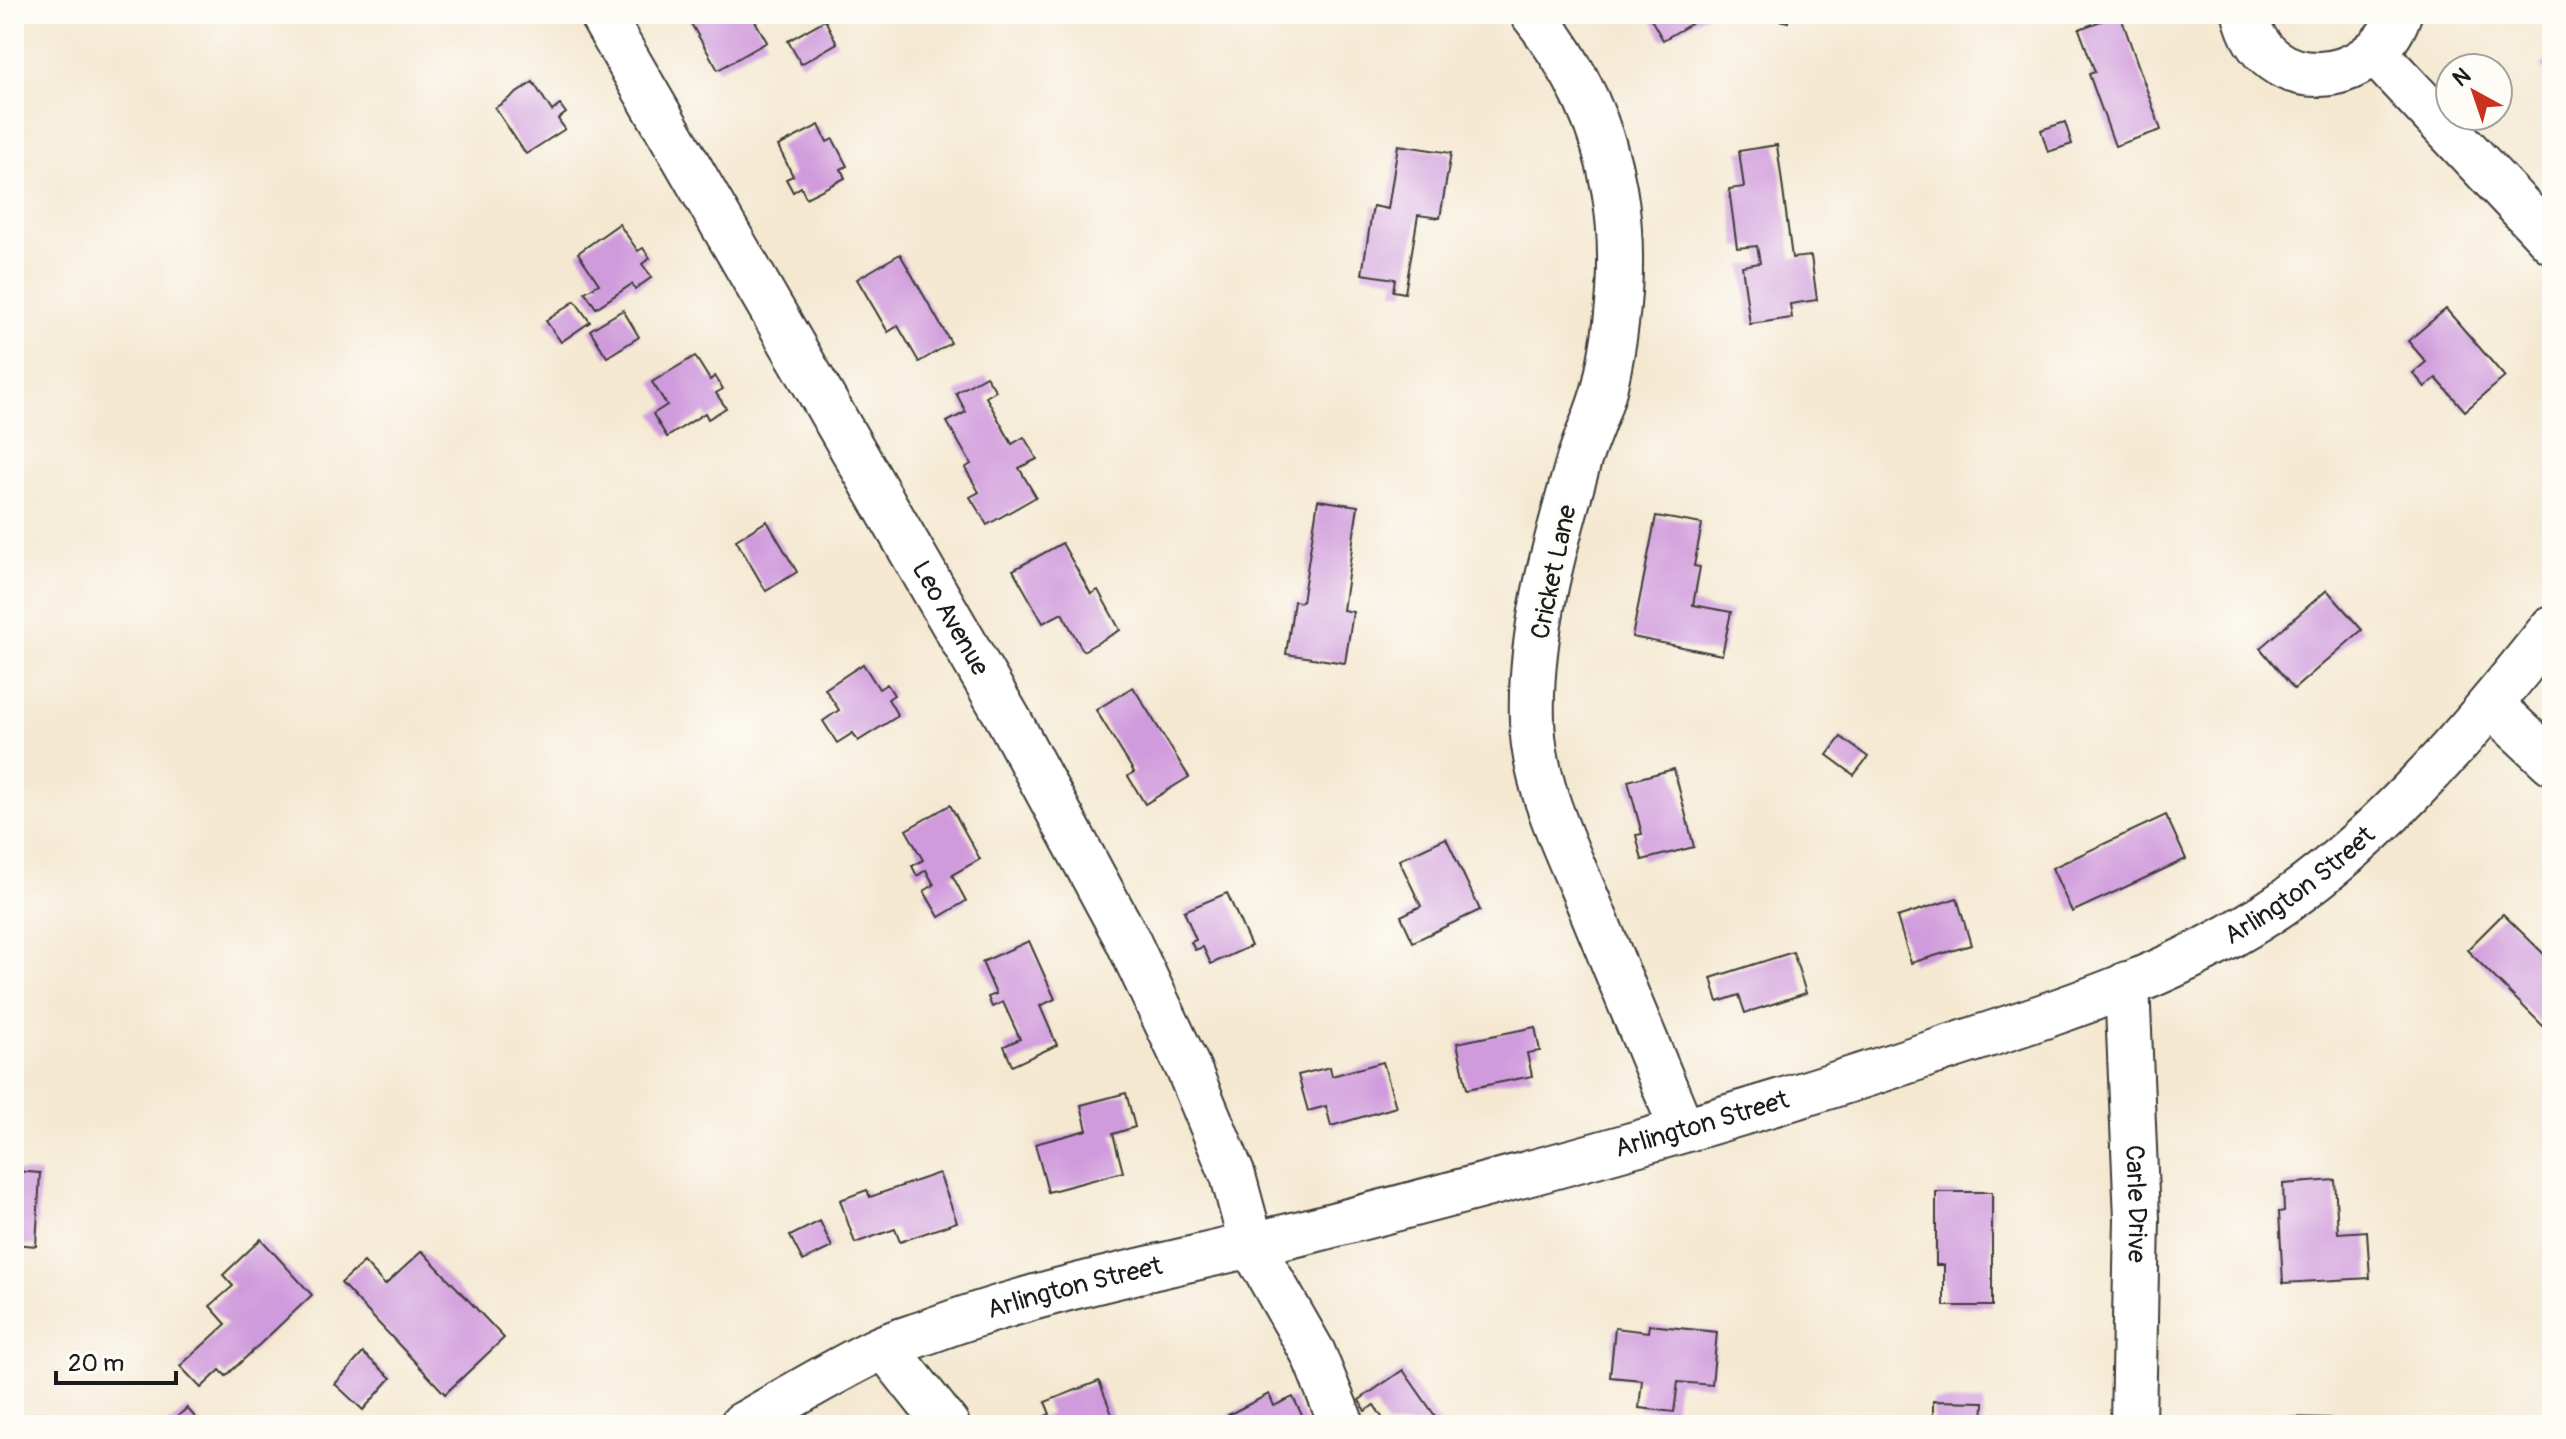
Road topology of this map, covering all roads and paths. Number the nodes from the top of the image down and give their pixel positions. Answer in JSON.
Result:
{"nodes":[{"id":1,"x":601,"y":14,"type":"edge"},
{"id":2,"x":1533,"y":14,"type":"edge"},
{"id":3,"x":2245,"y":14,"type":"edge"},
{"id":4,"x":2399,"y":14,"type":"edge"},
{"id":5,"x":2376,"y":54,"type":"junction"},
{"id":6,"x":2552,"y":241,"type":"edge"},
{"id":7,"x":2552,"y":628,"type":"edge"},
{"id":8,"x":2491,"y":705,"type":"junction"},
{"id":9,"x":2552,"y":762,"type":"edge"},
{"id":10,"x":2127,"y":984,"type":"junction"},
{"id":11,"x":1682,"y":1129,"type":"junction"},
{"id":12,"x":1252,"y":1246,"type":"junction"},
{"id":13,"x":885,"y":1347,"type":"junction"},
{"id":14,"x":742,"y":1425,"type":"edge"},
{"id":15,"x":947,"y":1425,"type":"edge"},
{"id":16,"x":1342,"y":1425,"type":"edge"},
{"id":17,"x":2133,"y":1425,"type":"edge"}],
"edges":[{"from":1,"to":12,"type":"street","name":"Leo Avenue"},
{"from":2,"to":11,"type":"street","name":"Cricket Lane"},
{"from":3,"to":5,"type":"street"},
{"from":4,"to":5,"type":"street"},
{"from":5,"to":6,"type":"street"},
{"from":7,"to":8,"type":"street","name":"Arlington Street"},
{"from":8,"to":9,"type":"street"},
{"from":8,"to":10,"type":"street","name":"Arlington Street"},
{"from":10,"to":11,"type":"street","name":"Arlington Street"},
{"from":10,"to":17,"type":"street","name":"Carle Drive"},
{"from":11,"to":12,"type":"street","name":"Arlington Street"},
{"from":12,"to":13,"type":"street","name":"Arlington Street"},
{"from":12,"to":16,"type":"street","name":"Leo Avenue"},
{"from":13,"to":14,"type":"street","name":"Arlington Street"},
{"from":13,"to":15,"type":"street"}]}
